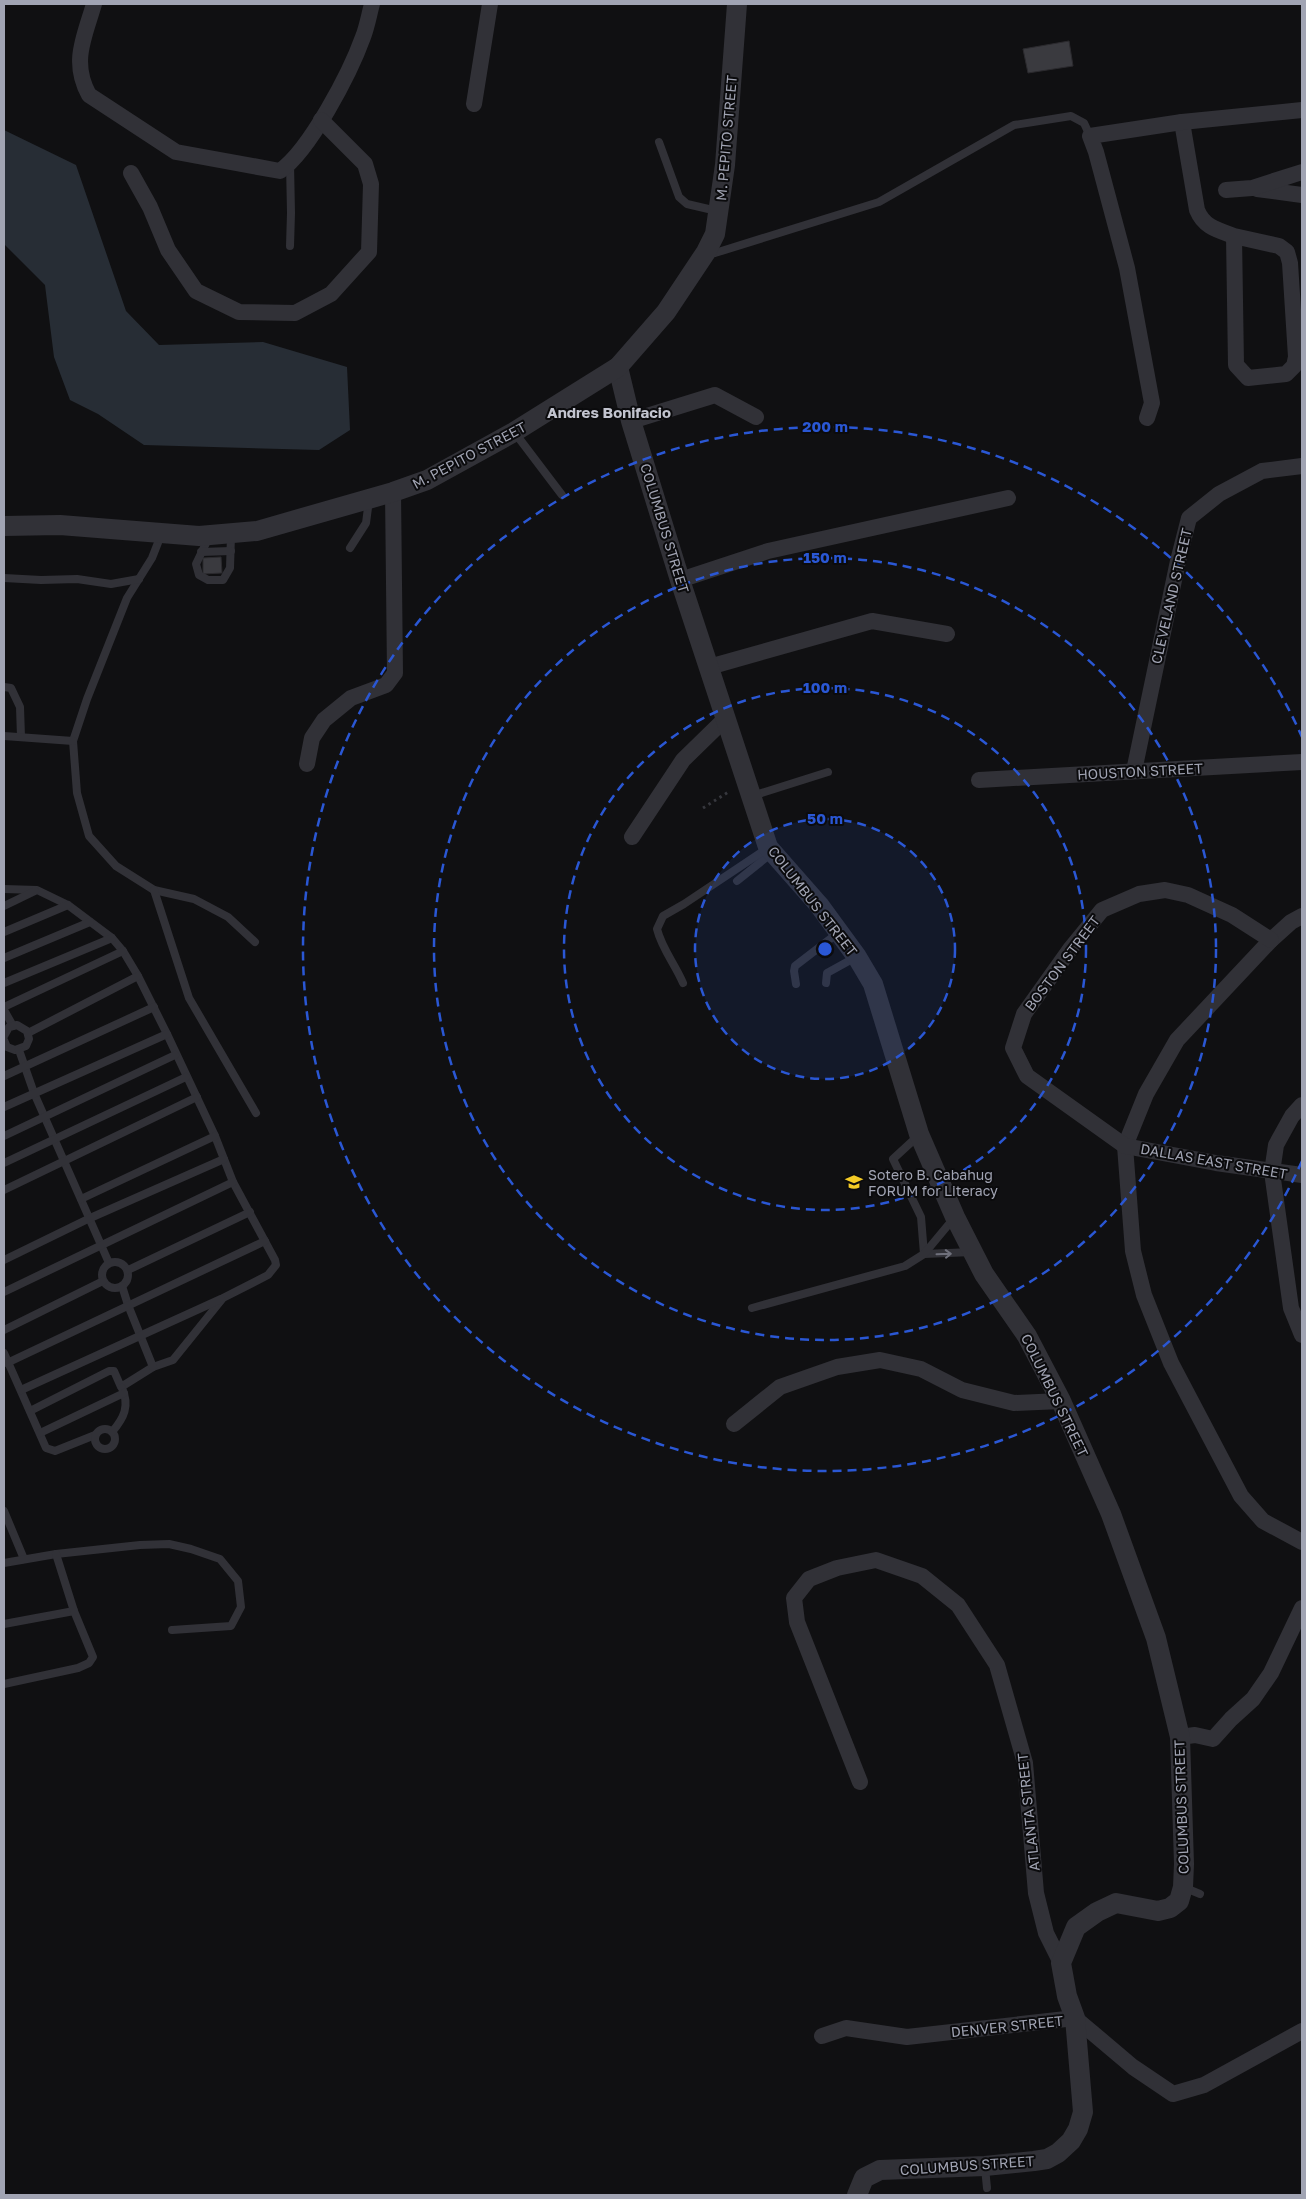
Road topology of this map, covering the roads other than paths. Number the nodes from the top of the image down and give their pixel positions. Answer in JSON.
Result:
{"nodes":[{"id":1,"x":94,"y":4,"type":"edge"},
{"id":2,"x":372,"y":4,"type":"edge"},
{"id":3,"x":490,"y":4,"type":"edge"},
{"id":4,"x":737,"y":4,"type":"edge"},
{"id":5,"x":474,"y":104,"type":"dead end"},
{"id":6,"x":1302,"y":110,"type":"edge"},
{"id":7,"x":320,"y":120,"type":"junction"},
{"id":8,"x":1182,"y":122,"type":"junction"},
{"id":9,"x":1090,"y":136,"type":"junction"},
{"id":10,"x":659,"y":142,"type":"dead end"},
{"id":11,"x":290,"y":164,"type":"junction"},
{"id":12,"x":1302,"y":172,"type":"edge"},
{"id":13,"x":131,"y":173,"type":"dead end"},
{"id":14,"x":1252,"y":188,"type":"junction"},
{"id":15,"x":1226,"y":190,"type":"dead end"},
{"id":16,"x":1302,"y":195,"type":"edge"},
{"id":17,"x":719,"y":211,"type":"junction"},
{"id":18,"x":1234,"y":236,"type":"junction"},
{"id":19,"x":290,"y":246,"type":"dead end"},
{"id":20,"x":706,"y":252,"type":"junction"},
{"id":21,"x":618,"y":367,"type":"junction"},
{"id":22,"x":756,"y":417,"type":"dead end"},
{"id":23,"x":1147,"y":418,"type":"dead end"},
{"id":24,"x":631,"y":421,"type":"junction"},
{"id":25,"x":514,"y":432,"type":"junction"},
{"id":26,"x":1302,"y":466,"type":"edge"},
{"id":27,"x":393,"y":492,"type":"junction"},
{"id":28,"x":562,"y":495,"type":"dead end"},
{"id":29,"x":1008,"y":498,"type":"dead end"},
{"id":30,"x":369,"y":499,"type":"junction"},
{"id":31,"x":4,"y":526,"type":"edge"},
{"id":32,"x":161,"y":533,"type":"junction"},
{"id":33,"x":231,"y":542,"type":"junction"},
{"id":34,"x":206,"y":543,"type":"junction"},
{"id":35,"x":350,"y":548,"type":"dead end"},
{"id":36,"x":4,"y":578,"type":"edge"},
{"id":37,"x":139,"y":579,"type":"junction"},
{"id":38,"x":680,"y":580,"type":"junction"},
{"id":39,"x":947,"y":634,"type":"dead end"},
{"id":40,"x":710,"y":667,"type":"junction"},
{"id":41,"x":4,"y":687,"type":"edge"},
{"id":42,"x":725,"y":719,"type":"junction"},
{"id":43,"x":4,"y":736,"type":"edge"},
{"id":44,"x":21,"y":737,"type":"junction"},
{"id":45,"x":73,"y":741,"type":"junction"},
{"id":46,"x":1302,"y":762,"type":"edge"},
{"id":47,"x":307,"y":764,"type":"dead end"},
{"id":48,"x":1134,"y":771,"type":"junction"},
{"id":49,"x":828,"y":772,"type":"dead end"},
{"id":50,"x":979,"y":780,"type":"dead end"},
{"id":51,"x":748,"y":789,"type":"junction"},
{"id":52,"x":632,"y":837,"type":"dead end"},
{"id":53,"x":771,"y":850,"type":"junction"},
{"id":54,"x":737,"y":880,"type":"dead end"},
{"id":55,"x":4,"y":888,"type":"edge"},
{"id":56,"x":37,"y":890,"type":"junction"},
{"id":57,"x":154,"y":890,"type":"junction"},
{"id":58,"x":68,"y":905,"type":"junction"},
{"id":59,"x":4,"y":906,"type":"edge"},
{"id":60,"x":1302,"y":916,"type":"edge"},
{"id":61,"x":90,"y":922,"type":"junction"},
{"id":62,"x":4,"y":932,"type":"edge"},
{"id":63,"x":839,"y":932,"type":"junction"},
{"id":64,"x":112,"y":938,"type":"junction"},
{"id":65,"x":1271,"y":940,"type":"junction"},
{"id":66,"x":256,"y":942,"type":"dead end"},
{"id":67,"x":123,"y":951,"type":"junction"},
{"id":68,"x":857,"y":957,"type":"junction"},
{"id":69,"x":4,"y":958,"type":"edge"},
{"id":70,"x":138,"y":976,"type":"junction"},
{"id":71,"x":4,"y":983,"type":"edge"},
{"id":72,"x":683,"y":983,"type":"dead end"},
{"id":73,"x":826,"y":983,"type":"dead end"},
{"id":74,"x":796,"y":984,"type":"dead end"},
{"id":75,"x":154,"y":1007,"type":"junction"},
{"id":76,"x":4,"y":1008,"type":"edge"},
{"id":77,"x":12,"y":1026,"type":"junction"},
{"id":78,"x":28,"y":1033,"type":"junction"},
{"id":79,"x":167,"y":1034,"type":"junction"},
{"id":80,"x":4,"y":1041,"type":"edge"},
{"id":81,"x":19,"y":1050,"type":"junction"},
{"id":82,"x":175,"y":1055,"type":"junction"},
{"id":83,"x":25,"y":1065,"type":"junction"},
{"id":84,"x":4,"y":1076,"type":"edge"},
{"id":85,"x":186,"y":1077,"type":"junction"},
{"id":86,"x":34,"y":1093,"type":"junction"},
{"id":87,"x":197,"y":1097,"type":"junction"},
{"id":88,"x":1302,"y":1105,"type":"edge"},
{"id":89,"x":4,"y":1107,"type":"edge"},
{"id":90,"x":256,"y":1113,"type":"dead end"},
{"id":91,"x":46,"y":1118,"type":"junction"},
{"id":92,"x":919,"y":1134,"type":"junction"},
{"id":93,"x":4,"y":1136,"type":"edge"},
{"id":94,"x":215,"y":1136,"type":"junction"},
{"id":95,"x":53,"y":1138,"type":"junction"},
{"id":96,"x":1126,"y":1146,"type":"junction"},
{"id":97,"x":224,"y":1159,"type":"junction"},
{"id":98,"x":65,"y":1161,"type":"junction"},
{"id":99,"x":4,"y":1163,"type":"edge"},
{"id":100,"x":1272,"y":1172,"type":"junction"},
{"id":101,"x":1302,"y":1175,"type":"edge"},
{"id":102,"x":233,"y":1182,"type":"junction"},
{"id":103,"x":4,"y":1190,"type":"edge"},
{"id":104,"x":81,"y":1199,"type":"junction"},
{"id":105,"x":250,"y":1212,"type":"junction"},
{"id":106,"x":955,"y":1217,"type":"junction"},
{"id":107,"x":88,"y":1219,"type":"junction"},
{"id":108,"x":265,"y":1241,"type":"junction"},
{"id":109,"x":100,"y":1245,"type":"junction"},
{"id":110,"x":972,"y":1251,"type":"junction"},
{"id":111,"x":924,"y":1254,"type":"junction"},
{"id":112,"x":4,"y":1260,"type":"edge"},
{"id":113,"x":108,"y":1263,"type":"junction"},
{"id":114,"x":128,"y":1270,"type":"junction"},
{"id":115,"x":103,"y":1281,"type":"junction"},
{"id":116,"x":122,"y":1286,"type":"junction"},
{"id":117,"x":4,"y":1292,"type":"edge"},
{"id":118,"x":223,"y":1298,"type":"junction"},
{"id":119,"x":128,"y":1306,"type":"junction"},
{"id":120,"x":752,"y":1308,"type":"dead end"},
{"id":121,"x":4,"y":1330,"type":"edge"},
{"id":122,"x":139,"y":1335,"type":"junction"},
{"id":123,"x":1302,"y":1335,"type":"edge"},
{"id":124,"x":4,"y":1354,"type":"edge"},
{"id":125,"x":8,"y":1363,"type":"junction"},
{"id":126,"x":153,"y":1367,"type":"junction"},
{"id":127,"x":21,"y":1390,"type":"junction"},
{"id":128,"x":123,"y":1390,"type":"junction"},
{"id":129,"x":1061,"y":1401,"type":"junction"},
{"id":130,"x":30,"y":1411,"type":"junction"},
{"id":131,"x":734,"y":1424,"type":"dead end"},
{"id":132,"x":112,"y":1432,"type":"junction"},
{"id":133,"x":40,"y":1433,"type":"junction"},
{"id":134,"x":95,"y":1435,"type":"junction"},
{"id":135,"x":4,"y":1511,"type":"edge"},
{"id":136,"x":1302,"y":1542,"type":"edge"},
{"id":137,"x":56,"y":1554,"type":"junction"},
{"id":138,"x":24,"y":1559,"type":"junction"},
{"id":139,"x":4,"y":1563,"type":"edge"},
{"id":140,"x":1302,"y":1608,"type":"edge"},
{"id":141,"x":74,"y":1611,"type":"junction"},
{"id":142,"x":4,"y":1624,"type":"edge"},
{"id":143,"x":172,"y":1630,"type":"dead end"},
{"id":144,"x":4,"y":1684,"type":"edge"},
{"id":145,"x":1180,"y":1737,"type":"junction"},
{"id":146,"x":860,"y":1782,"type":"dead end"},
{"id":147,"x":1061,"y":1963,"type":"junction"},
{"id":148,"x":1075,"y":2018,"type":"junction"},
{"id":149,"x":1302,"y":2031,"type":"edge"},
{"id":150,"x":822,"y":2036,"type":"dead end"},
{"id":151,"x":985,"y":2166,"type":"junction"},
{"id":152,"x":987,"y":2188,"type":"dead end"},
{"id":153,"x":857,"y":2195,"type":"edge"}],
"edges":[{"from":1,"to":11,"type":"street"},
{"from":2,"to":7,"type":"street"},
{"from":3,"to":5,"type":"street"},
{"from":4,"to":17,"type":"street","name":"M. PEPITO STREET"},
{"from":6,"to":8,"type":"street"},
{"from":7,"to":11,"type":"street"},
{"from":7,"to":13,"type":"street"},
{"from":8,"to":9,"type":"street"},
{"from":8,"to":18,"type":"street"},
{"from":9,"to":20,"type":"lane"},
{"from":9,"to":23,"type":"street"},
{"from":10,"to":17,"type":"lane"},
{"from":11,"to":19,"type":"lane"},
{"from":12,"to":14,"type":"street"},
{"from":14,"to":15,"type":"street"},
{"from":14,"to":16,"type":"street"},
{"from":17,"to":20,"type":"street","name":"M. PEPITO STREET"},
{"from":18,"to":18,"type":"street"},
{"from":20,"to":21,"type":"street","name":"M. PEPITO STREET"},
{"from":21,"to":24,"type":"street","name":"COLUMBUS STREET"},
{"from":21,"to":25,"type":"street","name":"M. PEPITO STREET"},
{"from":22,"to":24,"type":"street"},
{"from":24,"to":38,"type":"street","name":"COLUMBUS STREET"},
{"from":25,"to":27,"type":"street","name":"M. PEPITO STREET"},
{"from":25,"to":28,"type":"lane"},
{"from":26,"to":48,"type":"street","name":"CLEVELAND STREET"},
{"from":27,"to":30,"type":"street","name":"M. PEPITO STREET"},
{"from":27,"to":47,"type":"street"},
{"from":29,"to":38,"type":"street"},
{"from":30,"to":33,"type":"street","name":"M. PEPITO STREET"},
{"from":30,"to":35,"type":"lane"},
{"from":31,"to":32,"type":"street","name":"M. PEPITO STREET"},
{"from":32,"to":34,"type":"street","name":"M. PEPITO STREET"},
{"from":32,"to":37,"type":"lane"},
{"from":33,"to":34,"type":"street","name":"M. PEPITO STREET"},
{"from":33,"to":34,"type":"lane"},
{"from":36,"to":37,"type":"lane"},
{"from":37,"to":45,"type":"lane"},
{"from":38,"to":40,"type":"street","name":"COLUMBUS STREET"},
{"from":39,"to":40,"type":"street"},
{"from":40,"to":42,"type":"street","name":"COLUMBUS STREET"},
{"from":41,"to":44,"type":"lane"},
{"from":42,"to":51,"type":"street","name":"COLUMBUS STREET"},
{"from":42,"to":52,"type":"street"},
{"from":43,"to":44,"type":"lane"},
{"from":44,"to":45,"type":"lane"},
{"from":45,"to":57,"type":"lane"},
{"from":46,"to":48,"type":"street","name":"HOUSTON STREET"},
{"from":48,"to":50,"type":"street","name":"HOUSTON STREET"},
{"from":49,"to":51,"type":"lane"},
{"from":51,"to":53,"type":"street","name":"COLUMBUS STREET"},
{"from":53,"to":54,"type":"lane"},
{"from":53,"to":63,"type":"street","name":"COLUMBUS STREET"},
{"from":53,"to":72,"type":"lane"},
{"from":55,"to":56,"type":"lane"},
{"from":56,"to":58,"type":"lane"},
{"from":56,"to":59,"type":"lane"},
{"from":57,"to":66,"type":"lane"},
{"from":57,"to":90,"type":"lane"},
{"from":58,"to":61,"type":"lane"},
{"from":58,"to":62,"type":"lane"},
{"from":60,"to":65,"type":"street"},
{"from":61,"to":64,"type":"lane"},
{"from":61,"to":69,"type":"lane"},
{"from":63,"to":68,"type":"street","name":"COLUMBUS STREET"},
{"from":63,"to":74,"type":"lane"},
{"from":64,"to":67,"type":"lane"},
{"from":64,"to":71,"type":"lane"},
{"from":65,"to":96,"type":"street"},
{"from":65,"to":96,"type":"street","name":"BOSTON STREET"},
{"from":67,"to":70,"type":"lane"},
{"from":67,"to":76,"type":"lane"},
{"from":68,"to":73,"type":"lane"},
{"from":68,"to":92,"type":"street","name":"COLUMBUS STREET"},
{"from":70,"to":75,"type":"lane"},
{"from":70,"to":78,"type":"lane"},
{"from":75,"to":79,"type":"lane"},
{"from":75,"to":83,"type":"lane"},
{"from":76,"to":77,"type":"lane"},
{"from":77,"to":78,"type":"lane"},
{"from":77,"to":80,"type":"lane"},
{"from":78,"to":81,"type":"lane"},
{"from":79,"to":82,"type":"lane"},
{"from":79,"to":86,"type":"lane"},
{"from":80,"to":81,"type":"lane"},
{"from":81,"to":83,"type":"lane"},
{"from":82,"to":85,"type":"lane"},
{"from":82,"to":91,"type":"lane"},
{"from":83,"to":84,"type":"lane"},
{"from":83,"to":86,"type":"lane"},
{"from":85,"to":87,"type":"lane"},
{"from":85,"to":95,"type":"lane"},
{"from":86,"to":89,"type":"lane"},
{"from":86,"to":91,"type":"lane"},
{"from":87,"to":94,"type":"lane"},
{"from":87,"to":98,"type":"lane"},
{"from":88,"to":100,"type":"street"},
{"from":91,"to":93,"type":"lane"},
{"from":91,"to":95,"type":"lane"},
{"from":92,"to":106,"type":"street","name":"COLUMBUS STREET"},
{"from":92,"to":111,"type":"lane"},
{"from":94,"to":97,"type":"lane"},
{"from":94,"to":104,"type":"lane"},
{"from":95,"to":98,"type":"lane"},
{"from":95,"to":99,"type":"lane"},
{"from":96,"to":100,"type":"street","name":"DALLAS EAST STREET"},
{"from":96,"to":136,"type":"street"},
{"from":97,"to":102,"type":"lane"},
{"from":97,"to":107,"type":"lane"},
{"from":98,"to":103,"type":"lane"},
{"from":98,"to":104,"type":"lane"},
{"from":100,"to":101,"type":"street","name":"DALLAS EAST STREET"},
{"from":100,"to":123,"type":"street"},
{"from":102,"to":105,"type":"lane"},
{"from":102,"to":109,"type":"lane"},
{"from":104,"to":107,"type":"lane"},
{"from":105,"to":108,"type":"lane"},
{"from":105,"to":114,"type":"lane"},
{"from":106,"to":110,"type":"street","name":"COLUMBUS STREET"},
{"from":106,"to":111,"type":"lane"},
{"from":107,"to":109,"type":"lane"},
{"from":107,"to":112,"type":"lane"},
{"from":108,"to":118,"type":"lane"},
{"from":108,"to":119,"type":"lane"},
{"from":109,"to":113,"type":"lane"},
{"from":109,"to":117,"type":"lane"},
{"from":111,"to":110,"type":"lane","one_way":true},
{"from":110,"to":129,"type":"street","name":"COLUMBUS STREET"},
{"from":111,"to":120,"type":"lane"},
{"from":113,"to":114,"type":"lane"},
{"from":113,"to":115,"type":"lane"},
{"from":114,"to":116,"type":"lane"},
{"from":115,"to":116,"type":"lane"},
{"from":115,"to":121,"type":"lane"},
{"from":116,"to":119,"type":"lane"},
{"from":118,"to":122,"type":"lane"},
{"from":118,"to":126,"type":"lane"},
{"from":119,"to":122,"type":"lane"},
{"from":119,"to":125,"type":"lane"},
{"from":122,"to":126,"type":"lane"},
{"from":122,"to":127,"type":"lane"},
{"from":124,"to":125,"type":"lane"},
{"from":125,"to":127,"type":"lane"},
{"from":126,"to":128,"type":"lane"},
{"from":127,"to":130,"type":"lane"},
{"from":128,"to":130,"type":"lane"},
{"from":128,"to":132,"type":"lane"},
{"from":128,"to":133,"type":"lane"},
{"from":129,"to":131,"type":"street"},
{"from":129,"to":145,"type":"street","name":"COLUMBUS STREET"},
{"from":130,"to":133,"type":"lane"},
{"from":132,"to":134,"type":"lane"},
{"from":132,"to":134,"type":"lane"},
{"from":133,"to":134,"type":"lane"},
{"from":135,"to":138,"type":"lane"},
{"from":137,"to":138,"type":"lane"},
{"from":137,"to":141,"type":"lane"},
{"from":137,"to":143,"type":"lane"},
{"from":138,"to":139,"type":"lane"},
{"from":140,"to":145,"type":"street"},
{"from":141,"to":142,"type":"lane"},
{"from":141,"to":144,"type":"lane"},
{"from":145,"to":147,"type":"street","name":"COLUMBUS STREET"},
{"from":146,"to":147,"type":"street","name":"ATLANTA STREET"},
{"from":147,"to":148,"type":"street","name":"COLUMBUS STREET"},
{"from":148,"to":149,"type":"street","name":"DENVER STREET"},
{"from":148,"to":150,"type":"street","name":"DENVER STREET"},
{"from":148,"to":151,"type":"street","name":"COLUMBUS STREET"},
{"from":151,"to":152,"type":"lane"},
{"from":151,"to":153,"type":"street","name":"COLUMBUS STREET"}]}
